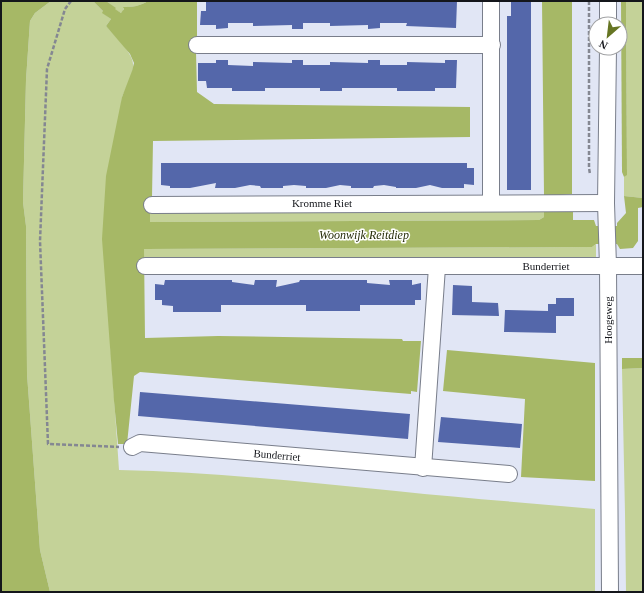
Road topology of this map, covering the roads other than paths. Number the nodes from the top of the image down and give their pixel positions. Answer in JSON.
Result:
{"nodes":[{"id":1,"x":491,"y":1,"type":"edge"},
{"id":2,"x":608,"y":1,"type":"edge"},
{"id":3,"x":608,"y":16,"type":"edge"},
{"id":4,"x":197,"y":45,"type":"dead end"},
{"id":5,"x":492,"y":45,"type":"junction"},
{"id":6,"x":608,"y":56,"type":"edge"},
{"id":7,"x":492,"y":202,"type":"junction"},
{"id":8,"x":152,"y":204,"type":"dead end"},
{"id":9,"x":606,"y":209,"type":"junction"},
{"id":10,"x":145,"y":266,"type":"dead end"},
{"id":11,"x":437,"y":266,"type":"junction"},
{"id":12,"x":608,"y":266,"type":"junction"},
{"id":13,"x":643,"y":266,"type":"edge"},
{"id":14,"x":132,"y":447,"type":"dead end"},
{"id":15,"x":423,"y":468,"type":"junction"},
{"id":16,"x":509,"y":474,"type":"dead end"},
{"id":17,"x":610,"y":592,"type":"edge"}],
"edges":[{"from":1,"to":5,"type":"street"},
{"from":2,"to":3,"type":"street"},
{"from":4,"to":5,"type":"street"},
{"from":5,"to":7,"type":"street"},
{"from":6,"to":9,"type":"street","name":"Hoogeweg"},
{"from":7,"to":8,"type":"street","name":"Kromme Riet"},
{"from":7,"to":9,"type":"street","name":"Kromme Riet"},
{"from":9,"to":12,"type":"street","name":"Hoogeweg"},
{"from":10,"to":11,"type":"street","name":"Bunderriet"},
{"from":11,"to":12,"type":"street","name":"Bunderriet"},
{"from":11,"to":15,"type":"street"},
{"from":12,"to":13,"type":"street","name":"Bunderriet"},
{"from":12,"to":17,"type":"street","name":"Hoogeweg"},
{"from":14,"to":15,"type":"street","name":"Bunderriet"},
{"from":15,"to":16,"type":"street","name":"Bunderriet"}]}
